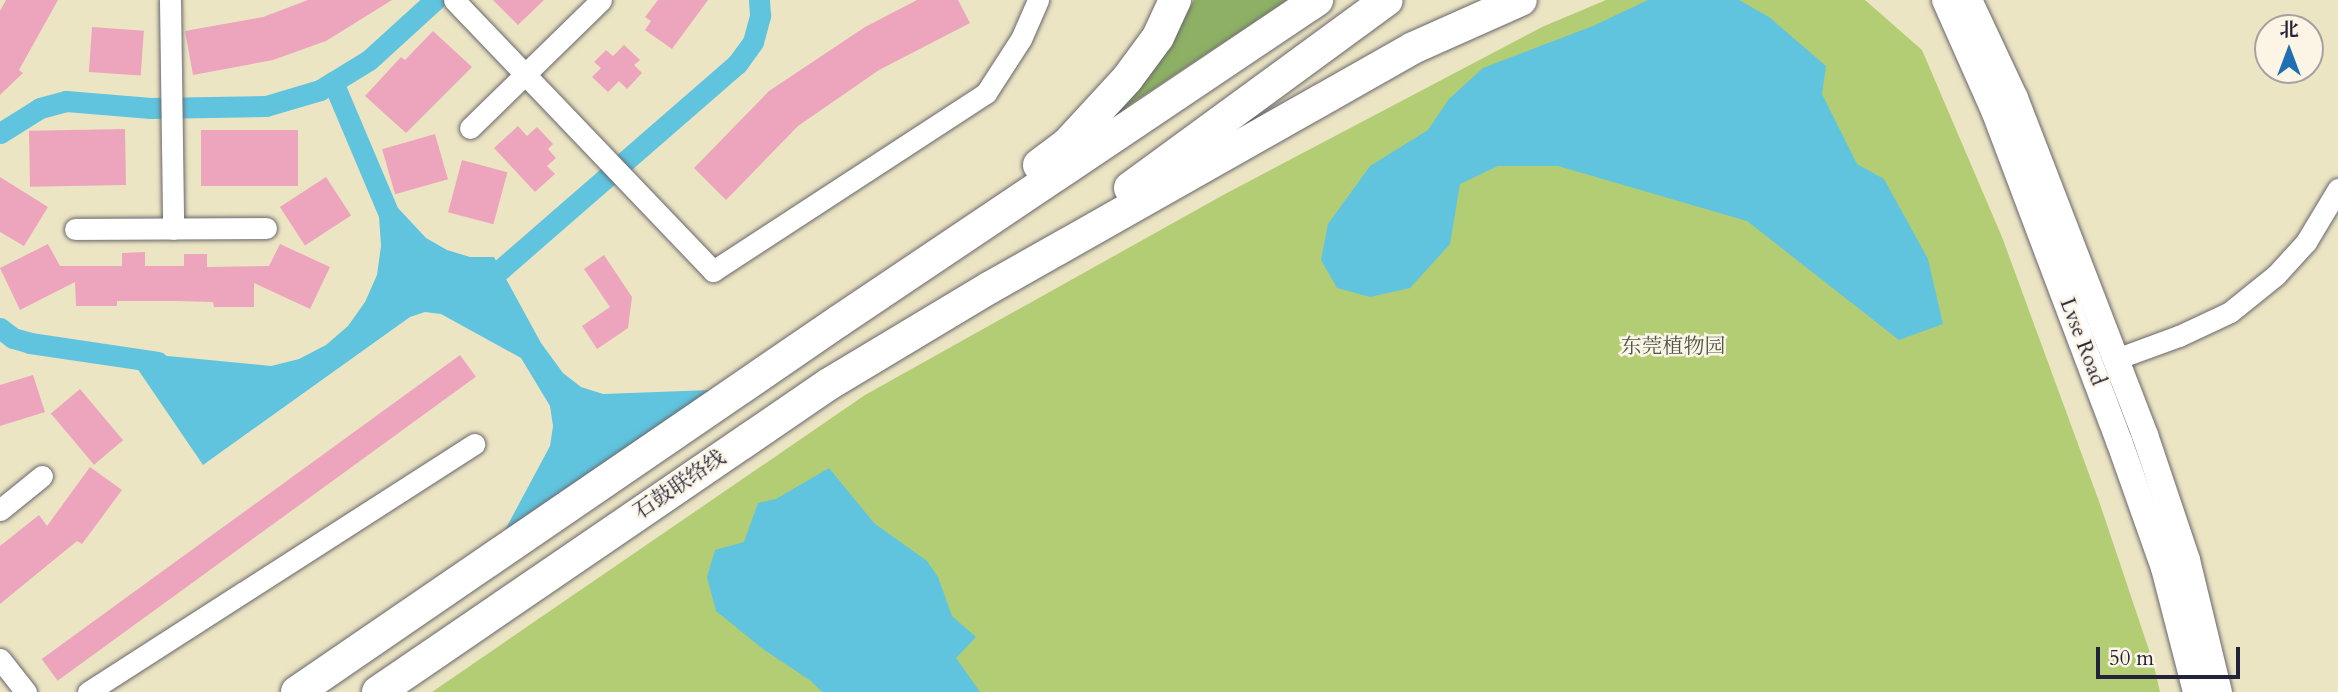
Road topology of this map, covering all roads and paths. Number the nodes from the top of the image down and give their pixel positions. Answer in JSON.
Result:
{"nodes":[{"id":1,"x":170,"y":0,"type":"edge"},
{"id":2,"x":601,"y":0,"type":"edge"},
{"id":3,"x":1038,"y":0,"type":"edge"},
{"id":4,"x":1175,"y":0,"type":"edge"},
{"id":5,"x":1317,"y":0,"type":"edge"},
{"id":6,"x":1370,"y":0,"type":"edge"},
{"id":7,"x":1387,"y":0,"type":"edge"},
{"id":8,"x":1521,"y":0,"type":"edge"},
{"id":9,"x":1951,"y":2,"type":"edge"},
{"id":10,"x":457,"y":3,"type":"edge"},
{"id":11,"x":1295,"y":66,"type":"junction"},
{"id":12,"x":525,"y":75,"type":"junction"},
{"id":13,"x":470,"y":128,"type":"dead end"},
{"id":14,"x":2338,"y":189,"type":"edge"},
{"id":15,"x":266,"y":228,"type":"dead end"},
{"id":16,"x":75,"y":229,"type":"dead end"},
{"id":17,"x":173,"y":229,"type":"junction"},
{"id":18,"x":989,"y":288,"type":"junction"},
{"id":19,"x":839,"y":321,"type":"junction"},
{"id":20,"x":2116,"y":359,"type":"junction"},
{"id":21,"x":474,"y":443,"type":"dead end"},
{"id":22,"x":42,"y":476,"type":"dead end"},
{"id":23,"x":0,"y":510,"type":"edge"},
{"id":24,"x":0,"y":659,"type":"edge"},
{"id":25,"x":302,"y":689,"type":"edge"},
{"id":26,"x":26,"y":692,"type":"edge"},
{"id":27,"x":88,"y":692,"type":"edge"},
{"id":28,"x":378,"y":692,"type":"edge"},
{"id":29,"x":2196,"y":692,"type":"edge"},
{"id":30,"x":2219,"y":692,"type":"edge"}],
"edges":[{"from":1,"to":17,"type":"lane"},
{"from":2,"to":12,"type":"lane"},
{"from":3,"to":12,"type":"lane"},
{"from":4,"to":19,"type":"highway"},
{"from":5,"to":19,"type":"highway"},
{"from":6,"to":11,"type":"highway"},
{"from":7,"to":11,"type":"highway"},
{"from":8,"to":18,"type":"highway"},
{"from":9,"to":20,"type":"main road","name":"Lvse Road"},
{"from":9,"to":29,"type":"main road","name":"Lvse Road"},
{"from":10,"to":12,"type":"lane"},
{"from":11,"to":18,"type":"highway"},
{"from":12,"to":13,"type":"lane"},
{"from":14,"to":20,"type":"lane"},
{"from":15,"to":17,"type":"lane"},
{"from":16,"to":17,"type":"lane"},
{"from":18,"to":28,"type":"highway","name":"石鼓联络线"},
{"from":19,"to":25,"type":"highway"},
{"from":20,"to":30,"type":"main road","name":"Lvse Road"},
{"from":21,"to":27,"type":"lane"},
{"from":22,"to":23,"type":"lane"},
{"from":24,"to":26,"type":"lane"}]}
